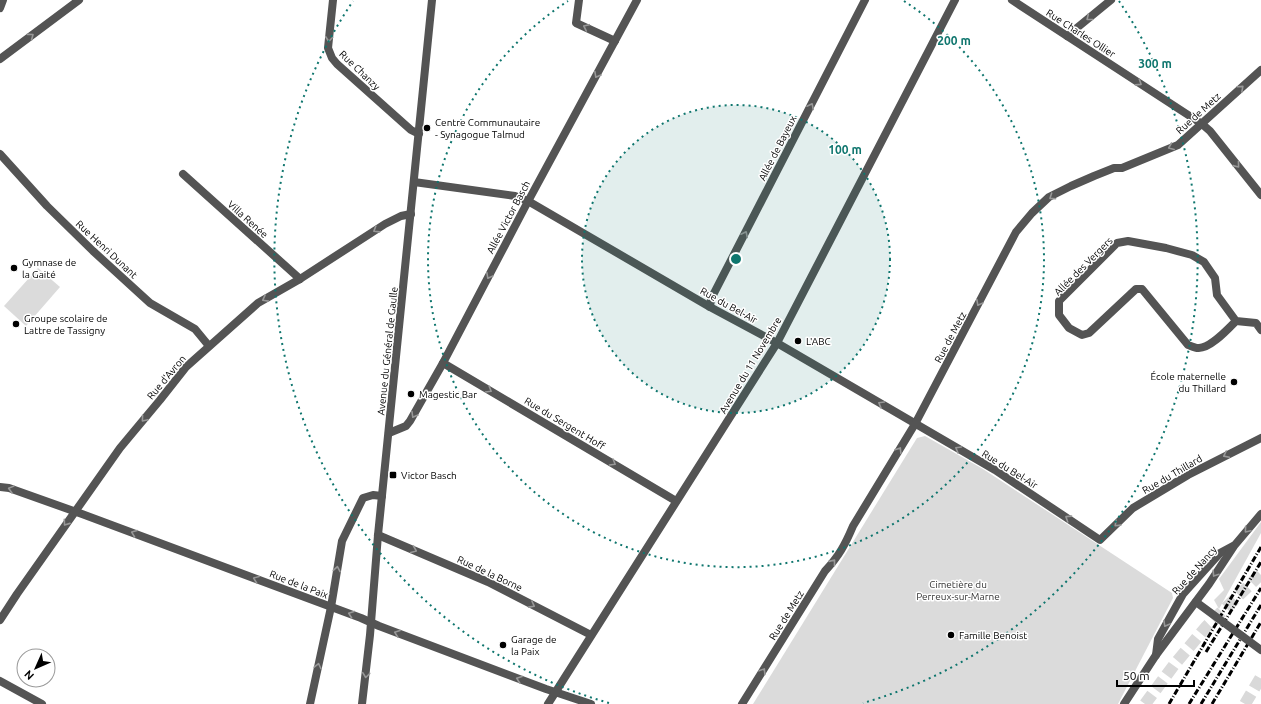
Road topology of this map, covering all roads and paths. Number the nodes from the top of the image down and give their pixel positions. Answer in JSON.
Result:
{"nodes":[{"id":1,"x":3,"y":0,"type":"edge"},
{"id":2,"x":79,"y":0,"type":"edge"},
{"id":3,"x":333,"y":0,"type":"edge"},
{"id":4,"x":432,"y":0,"type":"edge"},
{"id":5,"x":578,"y":0,"type":"edge"},
{"id":6,"x":637,"y":0,"type":"edge"},
{"id":7,"x":865,"y":0,"type":"edge"},
{"id":8,"x":955,"y":0,"type":"edge"},
{"id":9,"x":1012,"y":0,"type":"edge"},
{"id":10,"x":1111,"y":0,"type":"edge"},
{"id":11,"x":0,"y":8,"type":"edge"},
{"id":12,"x":1067,"y":36,"type":"junction"},
{"id":13,"x":615,"y":41,"type":"junction"},
{"id":14,"x":0,"y":59,"type":"edge"},
{"id":15,"x":1261,"y":70,"type":"edge"},
{"id":16,"x":1202,"y":124,"type":"junction"},
{"id":17,"x":419,"y":134,"type":"junction"},
{"id":18,"x":0,"y":154,"type":"edge"},
{"id":19,"x":183,"y":174,"type":"dead end"},
{"id":20,"x":414,"y":182,"type":"junction"},
{"id":21,"x":1261,"y":195,"type":"edge"},
{"id":22,"x":528,"y":201,"type":"junction"},
{"id":23,"x":411,"y":214,"type":"junction"},
{"id":24,"x":300,"y":279,"type":"junction"},
{"id":25,"x":710,"y":306,"type":"junction"},
{"id":26,"x":1236,"y":321,"type":"junction"},
{"id":27,"x":1261,"y":330,"type":"edge"},
{"id":28,"x":777,"y":343,"type":"junction"},
{"id":29,"x":209,"y":346,"type":"junction"},
{"id":30,"x":443,"y":363,"type":"junction"},
{"id":31,"x":915,"y":424,"type":"junction"},
{"id":32,"x":389,"y":433,"type":"junction"},
{"id":33,"x":1261,"y":438,"type":"edge"},
{"id":34,"x":0,"y":487,"type":"edge"},
{"id":35,"x":382,"y":496,"type":"junction"},
{"id":36,"x":676,"y":501,"type":"junction"},
{"id":37,"x":75,"y":511,"type":"junction"},
{"id":38,"x":1261,"y":514,"type":"edge"},
{"id":39,"x":378,"y":535,"type":"junction"},
{"id":40,"x":1100,"y":540,"type":"joint"},
{"id":41,"x":1234,"y":546,"type":"junction"},
{"id":42,"x":1196,"y":602,"type":"junction"},
{"id":43,"x":331,"y":607,"type":"junction"},
{"id":44,"x":0,"y":620,"type":"edge"},
{"id":45,"x":371,"y":622,"type":"junction"},
{"id":46,"x":591,"y":635,"type":"junction"},
{"id":47,"x":1261,"y":650,"type":"edge"},
{"id":48,"x":1156,"y":655,"type":"junction"},
{"id":49,"x":0,"y":682,"type":"edge"},
{"id":50,"x":555,"y":692,"type":"junction"},
{"id":51,"x":42,"y":704,"type":"edge"},
{"id":52,"x":310,"y":704,"type":"edge"},
{"id":53,"x":362,"y":704,"type":"edge"},
{"id":54,"x":548,"y":704,"type":"edge"},
{"id":55,"x":590,"y":704,"type":"edge"},
{"id":56,"x":742,"y":704,"type":"edge"},
{"id":57,"x":1124,"y":704,"type":"edge"}],
"edges":[{"from":1,"to":11,"type":"street"},
{"from":14,"to":2,"type":"street","one_way":true},
{"from":3,"to":17,"type":"street","name":"Rue Chanzy","one_way":true},
{"from":4,"to":17,"type":"street","name":"Avenue du Général de Gaulle"},
{"from":13,"to":5,"type":"street","one_way":true},
{"from":6,"to":13,"type":"street","name":"Allée Victor Basch"},
{"from":25,"to":7,"type":"street","name":"Allée de Bayeux","one_way":true},
{"from":8,"to":28,"type":"street","name":"Avenue du 11 Novembre"},
{"from":9,"to":12,"type":"street","name":"Rue Charles Ollier"},
{"from":10,"to":12,"type":"street","one_way":true},
{"from":12,"to":16,"type":"street","name":"Rue Charles Ollier","one_way":true},
{"from":13,"to":22,"type":"street","name":"Allée Victor Basch","one_way":true},
{"from":16,"to":15,"type":"street","name":"Rue de Metz","one_way":true},
{"from":16,"to":21,"type":"street","name":"Rue Charles Ollier","one_way":true},
{"from":16,"to":31,"type":"street","name":"Rue de Metz","one_way":true},
{"from":17,"to":20,"type":"street","name":"Avenue du Général de Gaulle"},
{"from":18,"to":29,"type":"street","name":"Rue Henri Dunant"},
{"from":19,"to":24,"type":"street","name":"Villa Renée"},
{"from":20,"to":22,"type":"street","name":"Rue du Bel-Air"},
{"from":20,"to":23,"type":"street","name":"Avenue du Général de Gaulle"},
{"from":22,"to":25,"type":"street","name":"Rue du Bel-Air"},
{"from":22,"to":30,"type":"street","name":"Allée Victor Basch","one_way":true},
{"from":23,"to":24,"type":"street","name":"Rue d'Avron","one_way":true},
{"from":23,"to":32,"type":"street","name":"Avenue du Général de Gaulle"},
{"from":24,"to":29,"type":"street","name":"Rue d'Avron","one_way":true},
{"from":25,"to":28,"type":"street","name":"Rue du Bel-Air"},
{"from":26,"to":26,"type":"street","name":"Allée des Vergers"},
{"from":26,"to":27,"type":"street"},
{"from":31,"to":28,"type":"street","name":"Rue du Bel-Air","one_way":true},
{"from":28,"to":36,"type":"street","name":"Avenue du 11 Novembre"},
{"from":29,"to":37,"type":"street","name":"Rue d'Avron","one_way":true},
{"from":30,"to":32,"type":"street","name":"Allée Victor Basch","one_way":true},
{"from":30,"to":36,"type":"street","name":"Rue du Sergent Hoff","one_way":true},
{"from":40,"to":31,"type":"street","name":"Rue du Bel-Air","one_way":true},
{"from":56,"to":31,"type":"street","name":"Rue de Metz","one_way":true},
{"from":32,"to":35,"type":"street","name":"Avenue du Général de Gaulle"},
{"from":33,"to":40,"type":"street","name":"Rue du Thillard","one_way":true},
{"from":37,"to":34,"type":"street","name":"Rue de la Paix","one_way":true},
{"from":35,"to":39,"type":"street","name":"Avenue du Général de Gaulle"},
{"from":43,"to":35,"type":"street","one_way":true},
{"from":36,"to":46,"type":"street","name":"Avenue du 11 Novembre"},
{"from":43,"to":37,"type":"street","name":"Rue de la Paix","one_way":true},
{"from":37,"to":44,"type":"street","name":"Rue d'Avron","one_way":true},
{"from":38,"to":41,"type":"street","name":"Rue de Nancy","one_way":true},
{"from":39,"to":45,"type":"street","name":"Avenue du Général de Gaulle"},
{"from":39,"to":46,"type":"street","name":"Rue de la Borne","one_way":true},
{"from":41,"to":42,"type":"street","name":"Rue de Nancy","one_way":true},
{"from":41,"to":48,"type":"street","name":"Rue de Nancy","one_way":true},
{"from":42,"to":47,"type":"street","bridge":true},
{"from":42,"to":48,"type":"street","name":"Rue de Nancy"},
{"from":45,"to":43,"type":"street","name":"Rue de la Paix","one_way":true},
{"from":52,"to":43,"type":"street","one_way":true},
{"from":50,"to":45,"type":"street","name":"Rue de la Paix","one_way":true},
{"from":45,"to":53,"type":"street","name":"Avenue du Général de Gaulle","one_way":true},
{"from":46,"to":50,"type":"street","name":"Avenue du 11 Novembre"},
{"from":48,"to":57,"type":"street","name":"Rue de Nancy"},
{"from":49,"to":51,"type":"street"},
{"from":50,"to":54,"type":"street","name":"Avenue du 11 Novembre"},
{"from":50,"to":55,"type":"street","name":"Rue de la Paix"}]}
